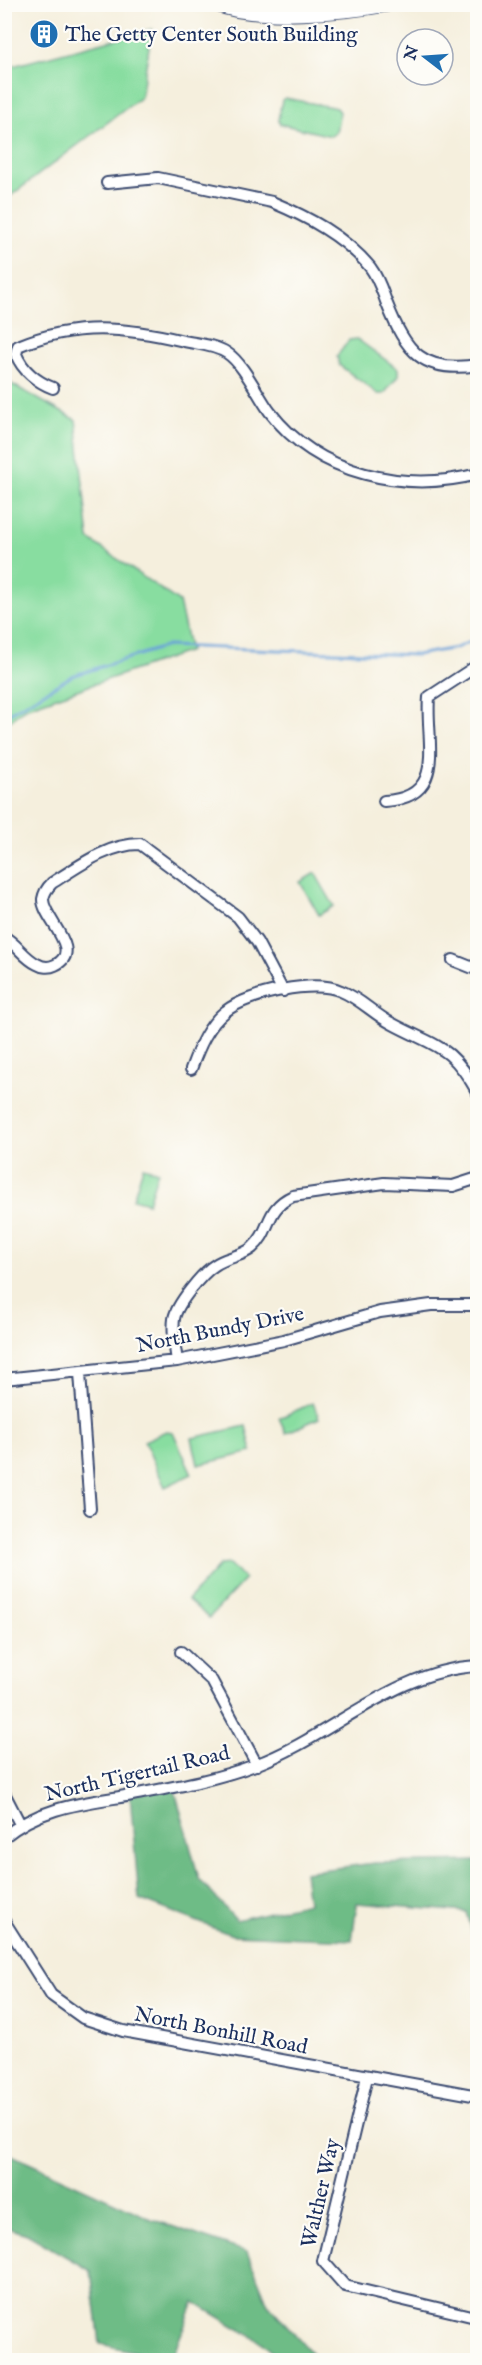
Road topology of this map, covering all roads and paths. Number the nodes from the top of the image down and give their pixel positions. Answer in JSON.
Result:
{"nodes":[{"id":1,"x":216,"y":4,"type":"edge"},
{"id":2,"x":390,"y":4,"type":"edge"},
{"id":3,"x":107,"y":183,"type":"dead end"},
{"id":4,"x":477,"y":365,"type":"edge"},
{"id":5,"x":53,"y":388,"type":"dead end"},
{"id":6,"x":477,"y":474,"type":"edge"},
{"id":7,"x":477,"y":665,"type":"edge"},
{"id":8,"x":384,"y":801,"type":"dead end"},
{"id":9,"x":4,"y":937,"type":"edge"},
{"id":10,"x":453,"y":960,"type":"dead end"},
{"id":11,"x":477,"y":970,"type":"edge"},
{"id":12,"x":283,"y":991,"type":"junction"},
{"id":13,"x":191,"y":1069,"type":"dead end"},
{"id":14,"x":477,"y":1093,"type":"edge"},
{"id":15,"x":477,"y":1178,"type":"edge"},
{"id":16,"x":477,"y":1305,"type":"edge"},
{"id":17,"x":177,"y":1361,"type":"junction"},
{"id":18,"x":80,"y":1373,"type":"junction"},
{"id":19,"x":4,"y":1379,"type":"edge"},
{"id":20,"x":90,"y":1509,"type":"dead end"},
{"id":21,"x":181,"y":1652,"type":"dead end"},
{"id":22,"x":477,"y":1666,"type":"edge"},
{"id":23,"x":256,"y":1765,"type":"junction"},
{"id":24,"x":4,"y":1793,"type":"edge"},
{"id":25,"x":20,"y":1824,"type":"junction"},
{"id":26,"x":4,"y":1837,"type":"edge"},
{"id":27,"x":4,"y":1921,"type":"edge"},
{"id":28,"x":367,"y":2077,"type":"junction"},
{"id":29,"x":477,"y":2096,"type":"edge"},
{"id":30,"x":475,"y":2318,"type":"dead end"}],
"edges":[{"from":1,"to":2,"type":"street"},
{"from":3,"to":4,"type":"street"},
{"from":5,"to":6,"type":"street"},
{"from":7,"to":8,"type":"street"},
{"from":9,"to":12,"type":"street"},
{"from":10,"to":11,"type":"street"},
{"from":12,"to":13,"type":"street"},
{"from":12,"to":14,"type":"street"},
{"from":15,"to":17,"type":"street"},
{"from":16,"to":17,"type":"street","name":"North Bundy Drive"},
{"from":17,"to":18,"type":"street","name":"North Bundy Drive"},
{"from":18,"to":19,"type":"street","name":"North Bundy Drive"},
{"from":18,"to":20,"type":"street"},
{"from":21,"to":23,"type":"street"},
{"from":22,"to":23,"type":"street","name":"North Tigertail Road"},
{"from":23,"to":25,"type":"street","name":"North Tigertail Road"},
{"from":24,"to":25,"type":"street"},
{"from":25,"to":26,"type":"street","name":"North Tigertail Road"},
{"from":27,"to":28,"type":"street","name":"North Bonhill Road"},
{"from":28,"to":29,"type":"street","name":"North Bonhill Road"},
{"from":28,"to":30,"type":"street","name":"Walther Way"}]}
